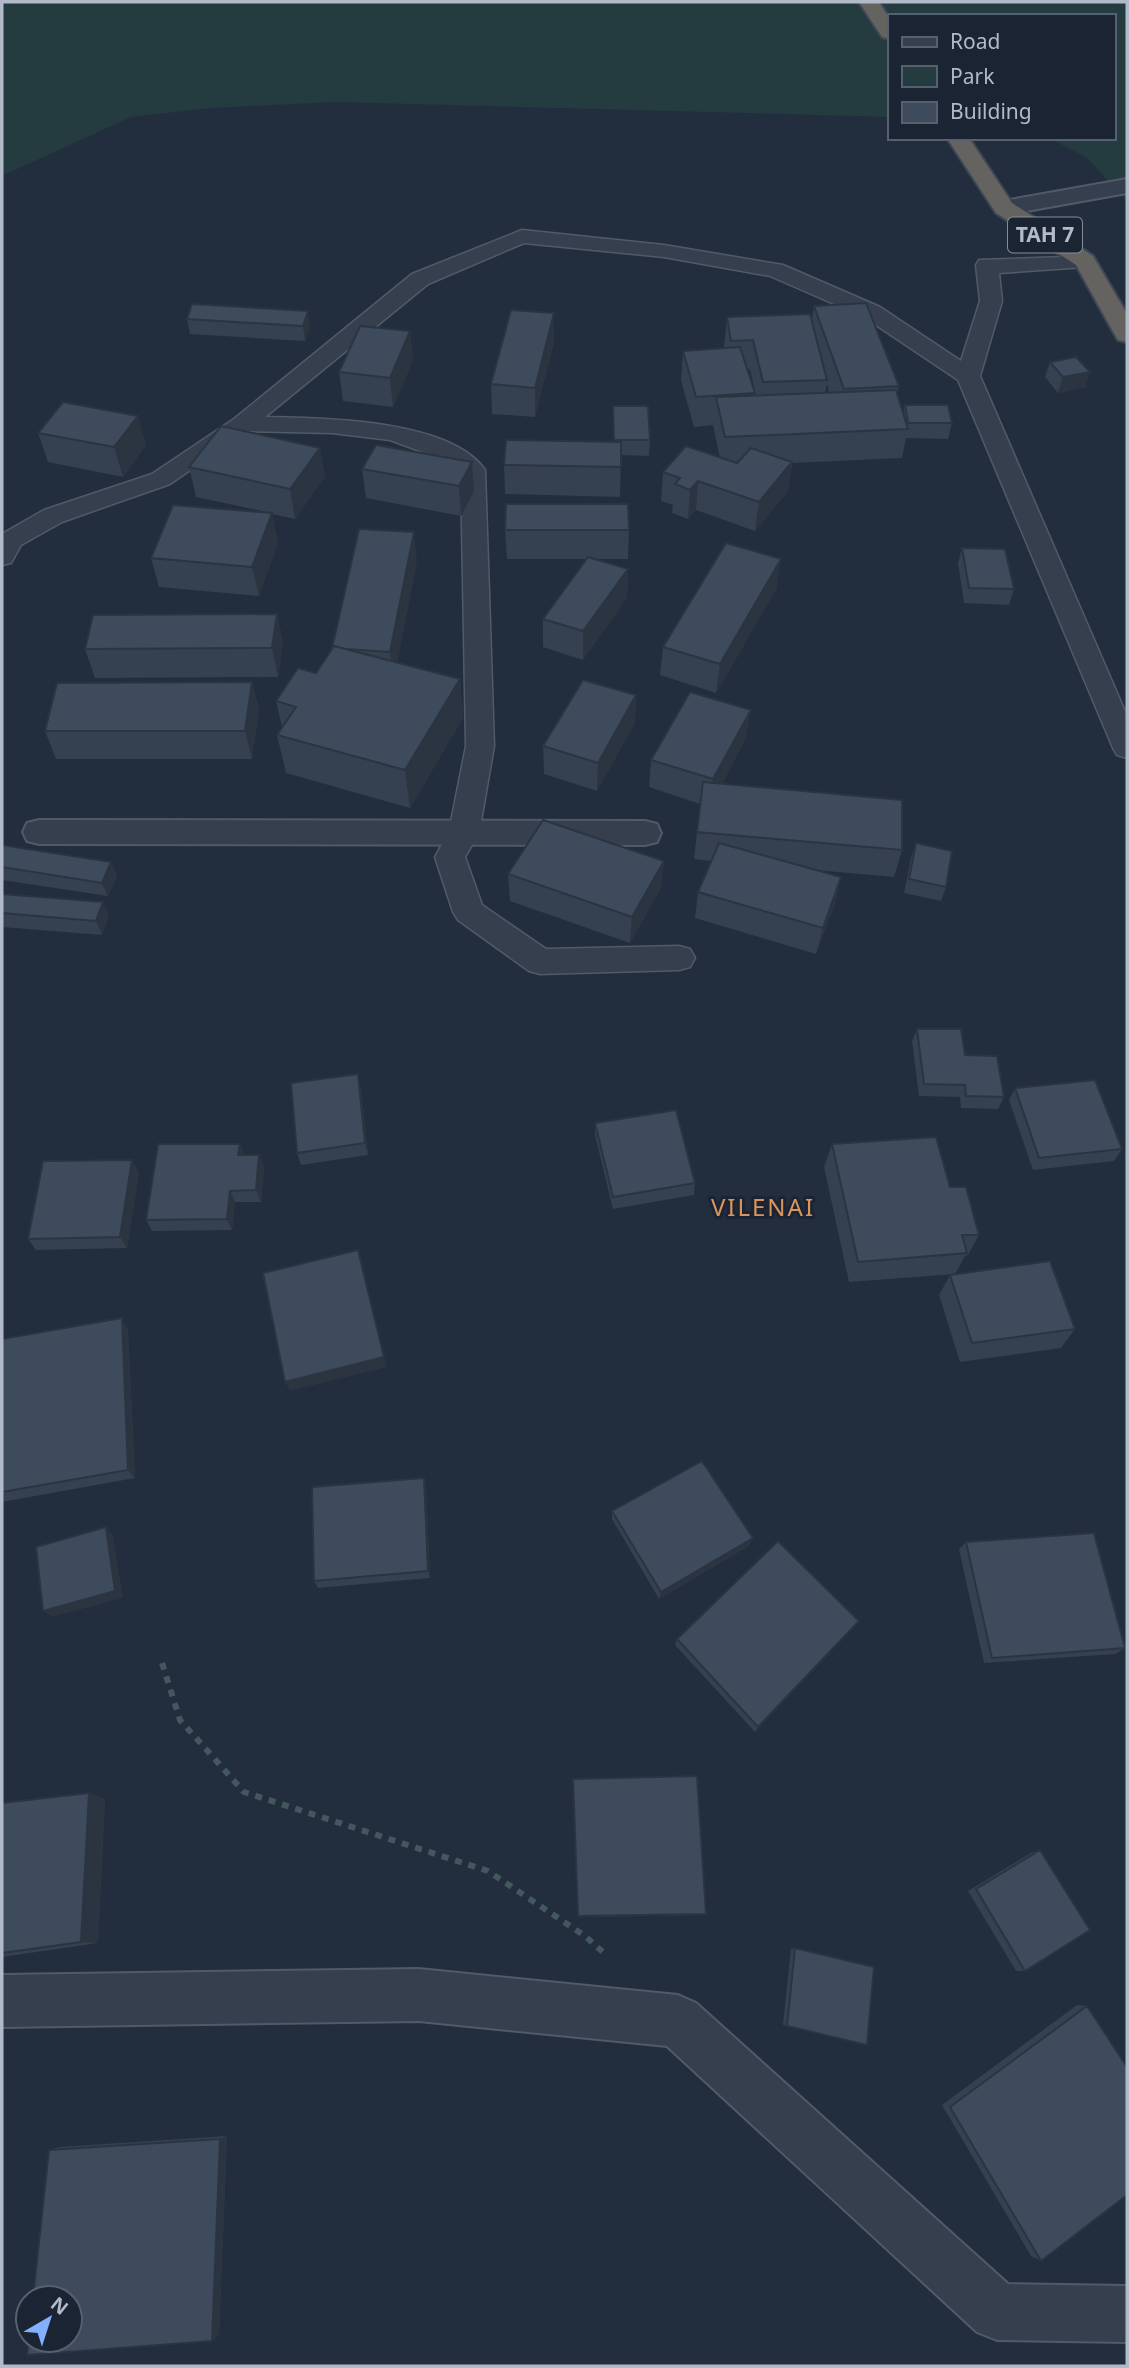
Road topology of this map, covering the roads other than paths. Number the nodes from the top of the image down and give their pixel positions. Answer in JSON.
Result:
{"nodes":[{"id":1,"x":869,"y":2,"type":"edge"},
{"id":2,"x":888,"y":31,"type":"edge"},
{"id":3,"x":959,"y":140,"type":"edge"},
{"id":4,"x":1127,"y":186,"type":"edge"},
{"id":5,"x":1004,"y":208,"type":"junction"},
{"id":6,"x":1085,"y":261,"type":"junction"},
{"id":7,"x":1127,"y":335,"type":"edge"},
{"id":8,"x":968,"y":376,"type":"junction"},
{"id":9,"x":242,"y":424,"type":"junction"},
{"id":10,"x":2,"y":557,"type":"edge"},
{"id":11,"x":1127,"y":748,"type":"edge"},
{"id":12,"x":39,"y":832,"type":"dead end"},
{"id":13,"x":464,"y":833,"type":"junction"},
{"id":14,"x":645,"y":833,"type":"dead end"},
{"id":15,"x":679,"y":958,"type":"dead end"},
{"id":16,"x":2,"y":2001,"type":"edge"},
{"id":17,"x":1127,"y":2314,"type":"edge"}],
"edges":[{"from":1,"to":2,"type":"highway"},
{"from":3,"to":5,"type":"highway","number":"TAH 7"},
{"from":4,"to":5,"type":"street"},
{"from":5,"to":6,"type":"highway","number":"TAH 7"},
{"from":6,"to":7,"type":"highway","number":"TAH 7"},
{"from":6,"to":8,"type":"lane"},
{"from":8,"to":9,"type":"lane"},
{"from":8,"to":11,"type":"lane"},
{"from":9,"to":10,"type":"lane"},
{"from":9,"to":13,"type":"lane"},
{"from":12,"to":13,"type":"street"},
{"from":13,"to":14,"type":"street"},
{"from":13,"to":15,"type":"lane"},
{"from":16,"to":17,"type":"street"}]}
